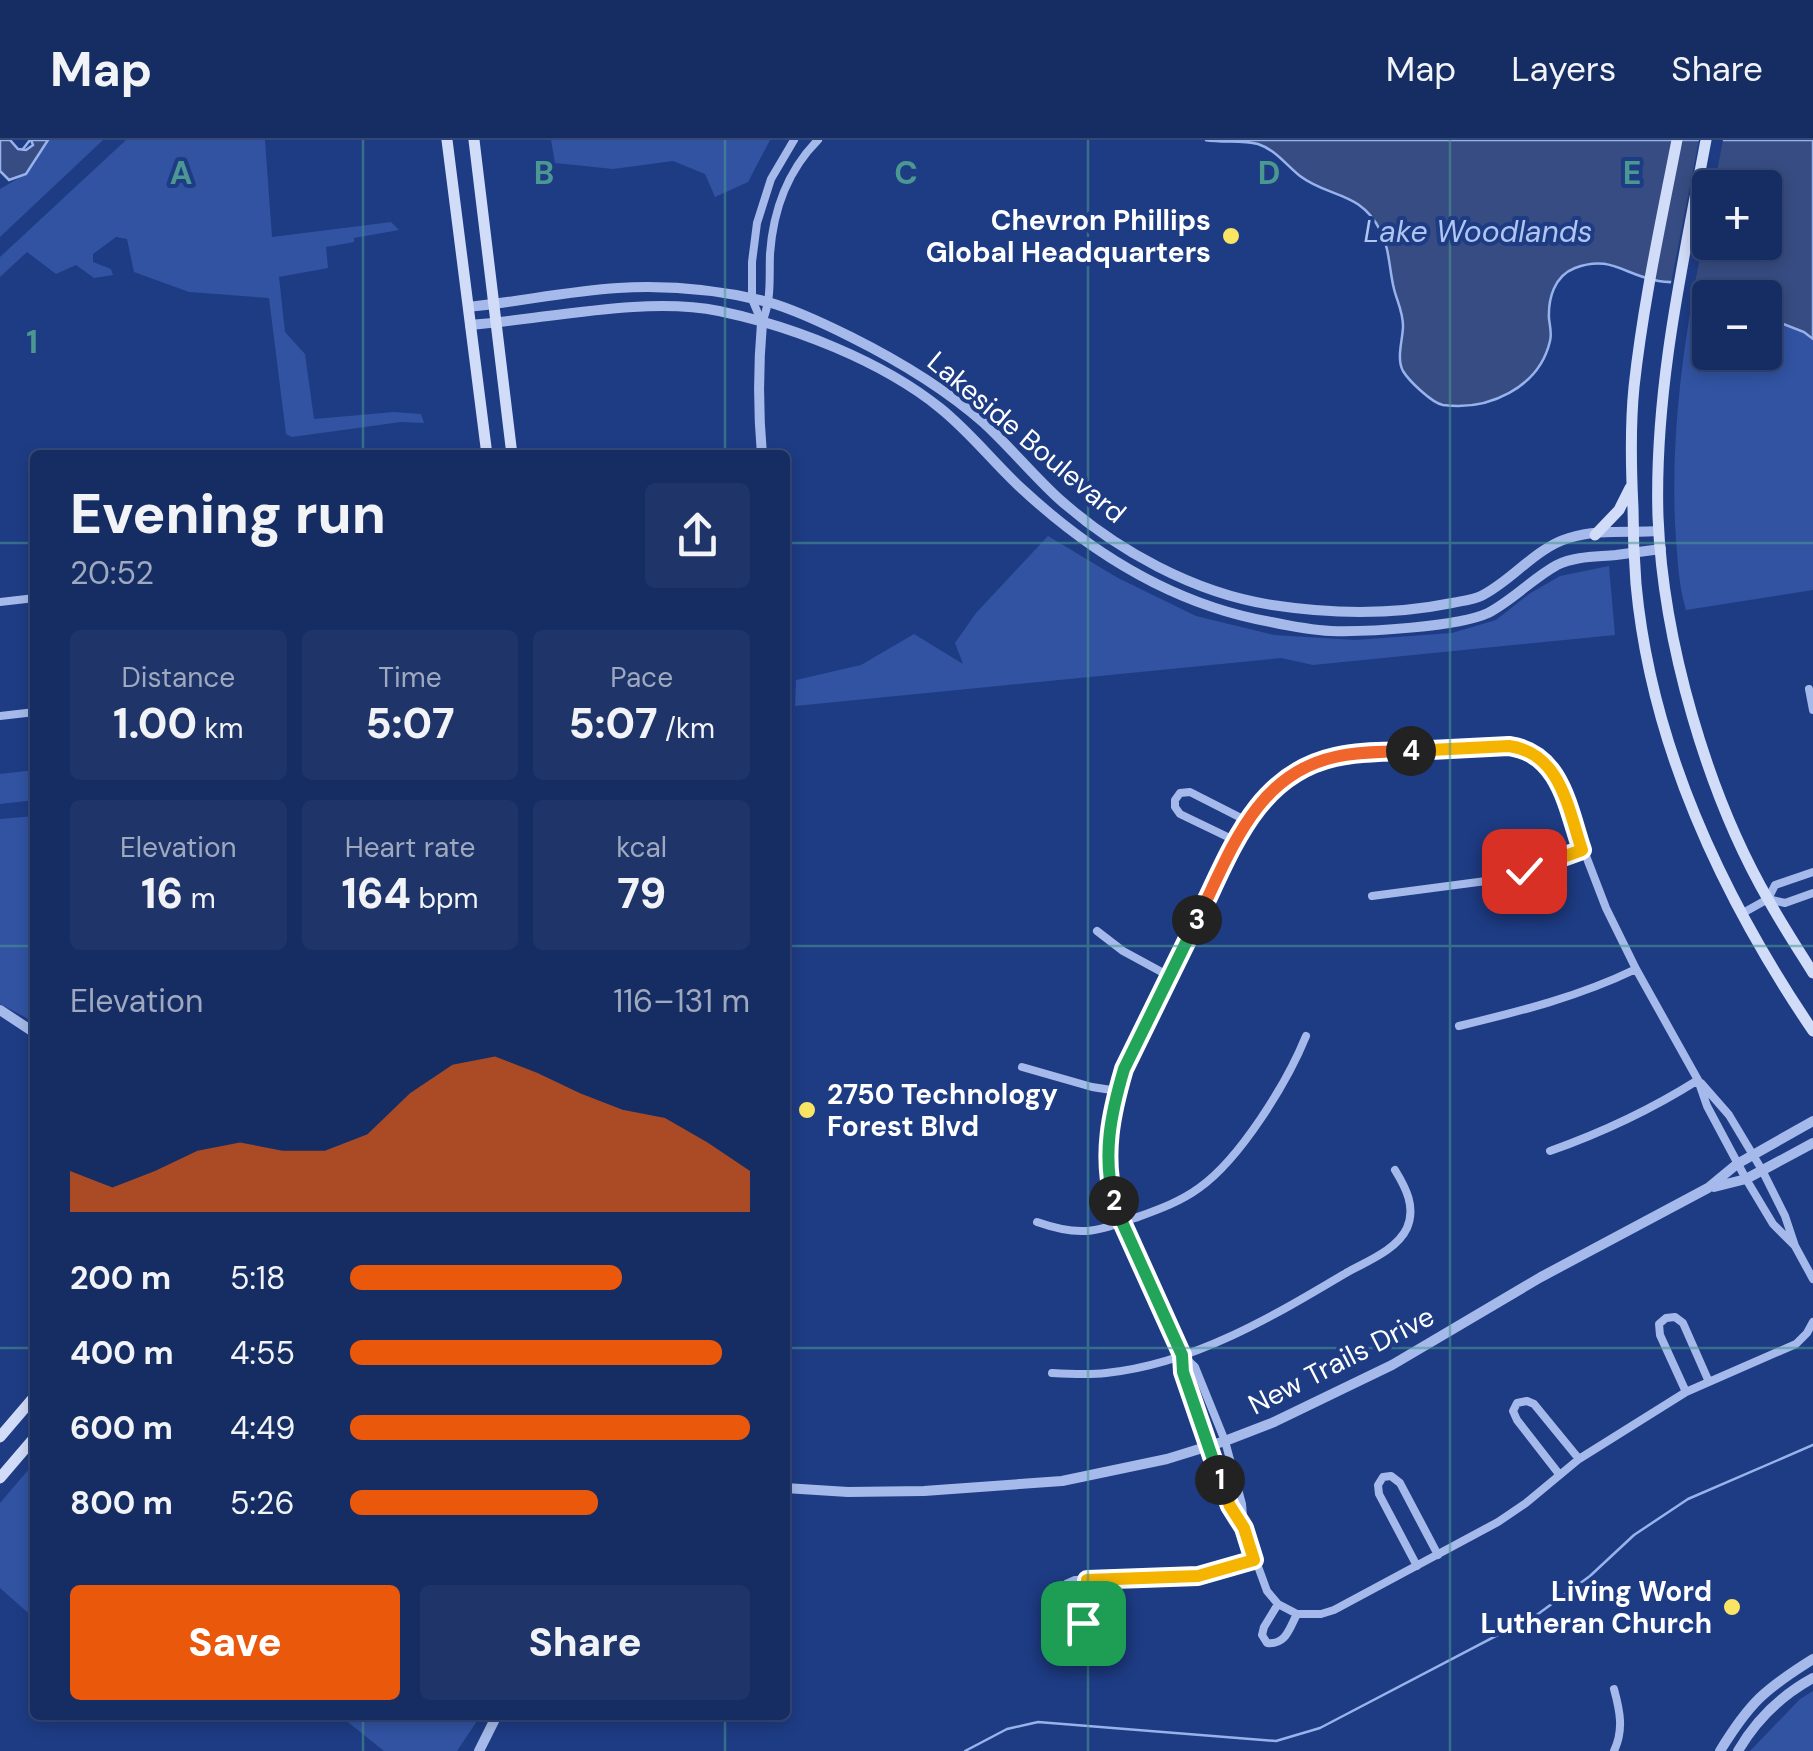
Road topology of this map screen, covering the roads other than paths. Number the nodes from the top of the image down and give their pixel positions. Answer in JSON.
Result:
{"nodes":[{"id":1,"x":448,"y":140,"type":"edge"},
{"id":2,"x":474,"y":140,"type":"edge"},
{"id":3,"x":794,"y":140,"type":"edge"},
{"id":4,"x":818,"y":140,"type":"edge"},
{"id":5,"x":1677,"y":140,"type":"edge"},
{"id":6,"x":1706,"y":140,"type":"edge"},
{"id":7,"x":752,"y":299,"type":"junction"},
{"id":8,"x":770,"y":303,"type":"junction"},
{"id":9,"x":494,"y":305,"type":"junction"},
{"id":10,"x":468,"y":307,"type":"junction"},
{"id":11,"x":496,"y":323,"type":"junction"},
{"id":12,"x":762,"y":323,"type":"junction"},
{"id":13,"x":470,"y":325,"type":"junction"},
{"id":14,"x":906,"y":365,"type":"junction"},
{"id":15,"x":896,"y":376,"type":"junction"},
{"id":16,"x":486,"y":450,"type":"edge"},
{"id":17,"x":511,"y":450,"type":"edge"},
{"id":18,"x":762,"y":450,"type":"edge"},
{"id":19,"x":1632,"y":484,"type":"junction"},
{"id":20,"x":1059,"y":499,"type":"junction"},
{"id":21,"x":1048,"y":512,"type":"junction"},
{"id":22,"x":1660,"y":531,"type":"junction"},
{"id":23,"x":1634,"y":533,"type":"junction"},
{"id":24,"x":1595,"y":534,"type":"junction"},
{"id":25,"x":1661,"y":549,"type":"junction"},
{"id":26,"x":1634,"y":552,"type":"junction"},
{"id":27,"x":30,"y":599,"type":"edge"},
{"id":28,"x":0,"y":602,"type":"edge"},
{"id":29,"x":1430,"y":607,"type":"junction"},
{"id":30,"x":1332,"y":610,"type":"junction"},
{"id":31,"x":1430,"y":625,"type":"junction"},
{"id":32,"x":1330,"y":630,"type":"junction"},
{"id":33,"x":1809,"y":689,"type":"dead end"},
{"id":34,"x":1813,"y":710,"type":"edge"},
{"id":35,"x":30,"y":713,"type":"edge"},
{"id":36,"x":0,"y":716,"type":"edge"},
{"id":37,"x":1246,"y":821,"type":"junction"},
{"id":38,"x":1236,"y":841,"type":"junction"},
{"id":39,"x":1582,"y":850,"type":"junction"},
{"id":40,"x":1813,"y":872,"type":"edge"},
{"id":41,"x":1813,"y":892,"type":"edge"},
{"id":42,"x":1372,"y":896,"type":"dead end"},
{"id":43,"x":1768,"y":899,"type":"junction"},
{"id":44,"x":1741,"y":914,"type":"junction"},
{"id":45,"x":1097,"y":931,"type":"dead end"},
{"id":46,"x":1636,"y":969,"type":"junction"},
{"id":47,"x":1813,"y":972,"type":"edge"},
{"id":48,"x":1169,"y":976,"type":"junction"},
{"id":49,"x":0,"y":1010,"type":"edge"},
{"id":50,"x":1459,"y":1026,"type":"dead end"},
{"id":51,"x":30,"y":1030,"type":"edge"},
{"id":52,"x":1813,"y":1031,"type":"edge"},
{"id":53,"x":1306,"y":1036,"type":"dead end"},
{"id":54,"x":1022,"y":1067,"type":"dead end"},
{"id":55,"x":1698,"y":1080,"type":"junction"},
{"id":56,"x":1118,"y":1091,"type":"junction"},
{"id":57,"x":1813,"y":1120,"type":"edge"},
{"id":58,"x":1813,"y":1142,"type":"edge"},
{"id":59,"x":1550,"y":1151,"type":"dead end"},
{"id":60,"x":1753,"y":1155,"type":"junction"},
{"id":61,"x":1737,"y":1164,"type":"junction"},
{"id":62,"x":1395,"y":1170,"type":"dead end"},
{"id":63,"x":1762,"y":1170,"type":"junction"},
{"id":64,"x":1746,"y":1179,"type":"junction"},
{"id":65,"x":1708,"y":1188,"type":"junction"},
{"id":66,"x":1037,"y":1222,"type":"dead end"},
{"id":67,"x":1122,"y":1222,"type":"junction"},
{"id":68,"x":1795,"y":1246,"type":"junction"},
{"id":69,"x":1813,"y":1279,"type":"edge"},
{"id":70,"x":1813,"y":1322,"type":"edge"},
{"id":71,"x":1182,"y":1355,"type":"junction"},
{"id":72,"x":1052,"y":1372,"type":"dead end"},
{"id":73,"x":1709,"y":1382,"type":"junction"},
{"id":74,"x":1686,"y":1392,"type":"junction"},
{"id":75,"x":30,"y":1402,"type":"edge"},
{"id":76,"x":0,"y":1437,"type":"edge"},
{"id":77,"x":1225,"y":1441,"type":"junction"},
{"id":78,"x":30,"y":1443,"type":"edge"},
{"id":79,"x":1208,"y":1446,"type":"junction"},
{"id":80,"x":1578,"y":1459,"type":"junction"},
{"id":81,"x":1559,"y":1474,"type":"junction"},
{"id":82,"x":0,"y":1478,"type":"edge"},
{"id":83,"x":790,"y":1488,"type":"edge"},
{"id":84,"x":1244,"y":1528,"type":"junction"},
{"id":85,"x":1438,"y":1554,"type":"junction"},
{"id":86,"x":1254,"y":1560,"type":"junction"},
{"id":87,"x":1417,"y":1566,"type":"junction"},
{"id":88,"x":1087,"y":1580,"type":"junction"},
{"id":89,"x":1278,"y":1604,"type":"junction"},
{"id":90,"x":1297,"y":1614,"type":"junction"},
{"id":91,"x":1813,"y":1659,"type":"edge"},
{"id":92,"x":1813,"y":1678,"type":"edge"},
{"id":93,"x":1614,"y":1688,"type":"dead end"},
{"id":94,"x":494,"y":1720,"type":"edge"},
{"id":95,"x":479,"y":1751,"type":"edge"},
{"id":96,"x":1614,"y":1751,"type":"edge"},
{"id":97,"x":1720,"y":1751,"type":"edge"},
{"id":98,"x":1738,"y":1751,"type":"edge"}],
"edges":[{"from":1,"to":10,"type":"main road"},
{"from":2,"to":9,"type":"main road"},
{"from":3,"to":7,"type":"street"},
{"from":4,"to":8,"type":"street"},
{"from":5,"to":19,"type":"main road"},
{"from":6,"to":22,"type":"main road"},
{"from":7,"to":8,"type":"street","name":"Lakeside Boulevard"},
{"from":7,"to":9,"type":"street","name":"Lakeside Boulevard"},
{"from":7,"to":12,"type":"street"},
{"from":8,"to":12,"type":"street"},
{"from":8,"to":14,"type":"street","name":"Lakeside Boulevard"},
{"from":9,"to":10,"type":"street","name":"Lakeside Boulevard"},
{"from":9,"to":11,"type":"main road"},
{"from":10,"to":13,"type":"main road"},
{"from":11,"to":12,"type":"street","name":"Lakeside Boulevard"},
{"from":11,"to":13,"type":"street","name":"Lakeside Boulevard"},
{"from":11,"to":17,"type":"main road"},
{"from":12,"to":15,"type":"street","name":"Lakeside Boulevard"},
{"from":12,"to":18,"type":"street"},
{"from":13,"to":16,"type":"main road"},
{"from":14,"to":15,"type":"street"},
{"from":14,"to":20,"type":"street","name":"Lakeside Boulevard"},
{"from":15,"to":21,"type":"street","name":"Lakeside Boulevard"},
{"from":19,"to":23,"type":"main road"},
{"from":19,"to":24,"type":"main road"},
{"from":20,"to":21,"type":"street"},
{"from":20,"to":30,"type":"street","name":"Lakeside Boulevard"},
{"from":21,"to":32,"type":"street","name":"Lakeside Boulevard"},
{"from":22,"to":23,"type":"street","name":"Lakeside Boulevard"},
{"from":22,"to":25,"type":"main road"},
{"from":23,"to":24,"type":"street","name":"Lakeside Boulevard"},
{"from":23,"to":26,"type":"main road"},
{"from":24,"to":29,"type":"street","name":"Lakeside Boulevard"},
{"from":25,"to":26,"type":"street","name":"Lakeside Boulevard"},
{"from":25,"to":43,"type":"main road"},
{"from":26,"to":31,"type":"street","name":"Lakeside Boulevard"},
{"from":26,"to":44,"type":"main road"},
{"from":27,"to":28,"type":"street"},
{"from":29,"to":30,"type":"street","name":"Lakeside Boulevard"},
{"from":29,"to":31,"type":"street"},
{"from":30,"to":32,"type":"street"},
{"from":31,"to":32,"type":"street","name":"Lakeside Boulevard"},
{"from":33,"to":34,"type":"street"},
{"from":35,"to":36,"type":"street"},
{"from":37,"to":38,"type":"street"},
{"from":37,"to":38,"type":"street"},
{"from":37,"to":39,"type":"street"},
{"from":38,"to":48,"type":"street"},
{"from":39,"to":42,"type":"street"},
{"from":39,"to":46,"type":"street"},
{"from":40,"to":43,"type":"street"},
{"from":41,"to":43,"type":"street"},
{"from":43,"to":44,"type":"street"},
{"from":43,"to":47,"type":"main road"},
{"from":44,"to":52,"type":"main road"},
{"from":45,"to":48,"type":"street"},
{"from":46,"to":50,"type":"street"},
{"from":46,"to":55,"type":"street"},
{"from":48,"to":56,"type":"street"},
{"from":49,"to":51,"type":"street"},
{"from":53,"to":67,"type":"street"},
{"from":54,"to":56,"type":"street"},
{"from":55,"to":59,"type":"street"},
{"from":55,"to":60,"type":"street"},
{"from":55,"to":61,"type":"street"},
{"from":56,"to":67,"type":"street"},
{"from":57,"to":60,"type":"street","name":"New Trails Drive"},
{"from":58,"to":63,"type":"street","name":"New Trails Drive"},
{"from":60,"to":61,"type":"street","name":"New Trails Drive"},
{"from":60,"to":63,"type":"street"},
{"from":61,"to":64,"type":"street"},
{"from":61,"to":65,"type":"street","name":"New Trails Drive"},
{"from":62,"to":71,"type":"street"},
{"from":63,"to":64,"type":"street","name":"New Trails Drive"},
{"from":63,"to":68,"type":"street"},
{"from":64,"to":65,"type":"street","name":"New Trails Drive"},
{"from":64,"to":68,"type":"street"},
{"from":65,"to":77,"type":"street","name":"New Trails Drive"},
{"from":66,"to":67,"type":"street"},
{"from":67,"to":71,"type":"street"},
{"from":68,"to":69,"type":"street"},
{"from":70,"to":73,"type":"street"},
{"from":71,"to":72,"type":"street"},
{"from":71,"to":77,"type":"street"},
{"from":71,"to":79,"type":"street"},
{"from":73,"to":74,"type":"street"},
{"from":73,"to":74,"type":"street"},
{"from":74,"to":80,"type":"street"},
{"from":75,"to":76,"type":"main road"},
{"from":77,"to":79,"type":"street","name":"New Trails Drive"},
{"from":77,"to":84,"type":"street"},
{"from":78,"to":82,"type":"main road"},
{"from":79,"to":83,"type":"street","name":"New Trails Drive"},
{"from":79,"to":84,"type":"street"},
{"from":80,"to":81,"type":"street"},
{"from":80,"to":81,"type":"street"},
{"from":81,"to":85,"type":"street"},
{"from":84,"to":86,"type":"street"},
{"from":85,"to":87,"type":"street"},
{"from":85,"to":87,"type":"street"},
{"from":86,"to":88,"type":"street"},
{"from":86,"to":89,"type":"street"},
{"from":87,"to":90,"type":"street"},
{"from":88,"to":88,"type":"street"},
{"from":89,"to":90,"type":"street"},
{"from":89,"to":90,"type":"street"},
{"from":91,"to":97,"type":"street"},
{"from":92,"to":98,"type":"street"},
{"from":93,"to":96,"type":"street"},
{"from":94,"to":95,"type":"street"}]}
